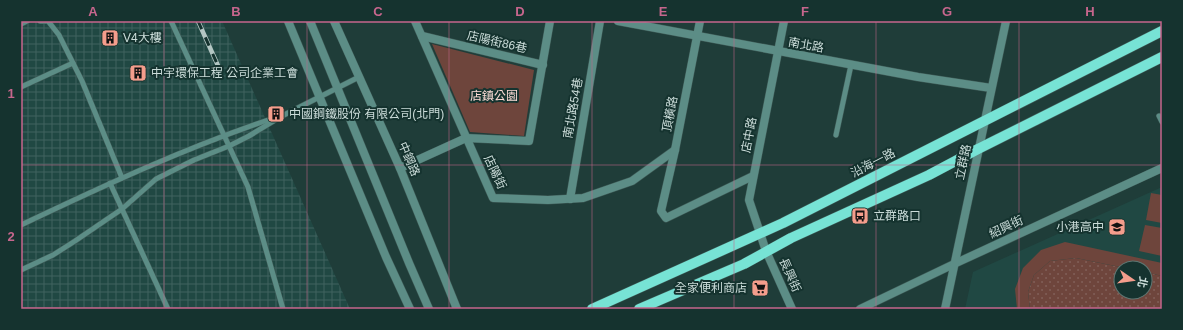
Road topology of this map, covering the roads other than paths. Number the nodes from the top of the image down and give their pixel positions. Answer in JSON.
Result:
{"nodes":[{"id":1,"x":27,"y":21,"type":"edge"},
{"id":2,"x":40,"y":21,"type":"edge"},
{"id":3,"x":171,"y":21,"type":"edge"},
{"id":4,"x":288,"y":21,"type":"edge"},
{"id":5,"x":310,"y":21,"type":"edge"},
{"id":6,"x":334,"y":21,"type":"edge"},
{"id":7,"x":416,"y":21,"type":"edge"},
{"id":8,"x":550,"y":21,"type":"edge"},
{"id":9,"x":600,"y":21,"type":"edge"},
{"id":10,"x":618,"y":21,"type":"edge"},
{"id":11,"x":700,"y":21,"type":"edge"},
{"id":12,"x":784,"y":21,"type":"edge"},
{"id":13,"x":1006,"y":21,"type":"edge"},
{"id":14,"x":21,"y":24,"type":"edge"},
{"id":15,"x":1162,"y":31,"type":"edge"},
{"id":16,"x":422,"y":36,"type":"junction"},
{"id":17,"x":697,"y":36,"type":"junction"},
{"id":18,"x":778,"y":52,"type":"junction"},
{"id":19,"x":1162,"y":57,"type":"edge"},
{"id":20,"x":73,"y":63,"type":"junction"},
{"id":21,"x":542,"y":65,"type":"junction"},
{"id":22,"x":851,"y":65,"type":"junction"},
{"id":23,"x":359,"y":77,"type":"junction"},
{"id":24,"x":21,"y":87,"type":"edge"},
{"id":25,"x":991,"y":88,"type":"junction"},
{"id":26,"x":337,"y":89,"type":"junction"},
{"id":27,"x":320,"y":98,"type":"junction"},
{"id":28,"x":1159,"y":116,"type":"dead end"},
{"id":29,"x":280,"y":117,"type":"junction"},
{"id":30,"x":984,"y":121,"type":"junction"},
{"id":31,"x":1162,"y":122,"type":"edge"},
{"id":32,"x":224,"y":136,"type":"junction"},
{"id":33,"x":836,"y":136,"type":"dead end"},
{"id":34,"x":466,"y":138,"type":"junction"},
{"id":35,"x":229,"y":146,"type":"junction"},
{"id":36,"x":978,"y":149,"type":"junction"},
{"id":37,"x":675,"y":150,"type":"junction"},
{"id":38,"x":400,"y":168,"type":"junction"},
{"id":39,"x":1162,"y":168,"type":"edge"},
{"id":40,"x":754,"y":176,"type":"junction"},
{"id":41,"x":122,"y":178,"type":"junction"},
{"id":42,"x":110,"y":183,"type":"junction"},
{"id":43,"x":570,"y":199,"type":"junction"},
{"id":44,"x":122,"y":209,"type":"junction"},
{"id":45,"x":21,"y":225,"type":"edge"},
{"id":46,"x":760,"y":234,"type":"junction"},
{"id":47,"x":766,"y":252,"type":"junction"},
{"id":48,"x":954,"y":264,"type":"junction"},
{"id":49,"x":21,"y":270,"type":"edge"},
{"id":50,"x":168,"y":309,"type":"edge"},
{"id":51,"x":283,"y":309,"type":"edge"},
{"id":52,"x":410,"y":309,"type":"edge"},
{"id":53,"x":429,"y":309,"type":"edge"},
{"id":54,"x":457,"y":309,"type":"edge"},
{"id":55,"x":592,"y":309,"type":"edge"},
{"id":56,"x":640,"y":309,"type":"edge"},
{"id":57,"x":792,"y":309,"type":"edge"},
{"id":58,"x":860,"y":309,"type":"edge"},
{"id":59,"x":945,"y":309,"type":"edge"}],
"edges":[{"from":1,"to":14,"type":"lane"},
{"from":2,"to":20,"type":"lane"},
{"from":3,"to":32,"type":"lane"},
{"from":4,"to":27,"type":"street"},
{"from":5,"to":26,"type":"street"},
{"from":6,"to":23,"type":"street","name":"中鋼路"},
{"from":7,"to":16,"type":"street","name":"店陽街"},
{"from":8,"to":21,"type":"street"},
{"from":9,"to":43,"type":"street","name":"南北路54巷"},
{"from":10,"to":17,"type":"street","name":"南北路"},
{"from":11,"to":17,"type":"street","name":"頂橫路"},
{"from":12,"to":18,"type":"street","name":"店中路"},
{"from":13,"to":25,"type":"street","name":"立群路"},
{"from":15,"to":30,"type":"main road","name":"沿海一路"},
{"from":16,"to":21,"type":"street","name":"店陽街86巷"},
{"from":16,"to":34,"type":"street","name":"店陽街"},
{"from":17,"to":18,"type":"street","name":"南北路"},
{"from":17,"to":37,"type":"street","name":"頂橫路"},
{"from":18,"to":22,"type":"street","name":"南北路"},
{"from":18,"to":40,"type":"street","name":"店中路"},
{"from":19,"to":36,"type":"main road"},
{"from":20,"to":24,"type":"lane"},
{"from":20,"to":41,"type":"lane"},
{"from":21,"to":34,"type":"street"},
{"from":22,"to":25,"type":"street","name":"南北路"},
{"from":22,"to":33,"type":"lane"},
{"from":23,"to":26,"type":"lane"},
{"from":23,"to":38,"type":"street","name":"中鋼路"},
{"from":25,"to":30,"type":"street","name":"立群路"},
{"from":26,"to":27,"type":"lane"},
{"from":26,"to":53,"type":"street"},
{"from":27,"to":29,"type":"lane"},
{"from":27,"to":52,"type":"street"},
{"from":28,"to":31,"type":"lane"},
{"from":29,"to":32,"type":"lane"},
{"from":29,"to":35,"type":"lane"},
{"from":30,"to":36,"type":"street","name":"立群路"},
{"from":30,"to":46,"type":"main road","name":"沿海一路"},
{"from":32,"to":35,"type":"lane"},
{"from":32,"to":41,"type":"lane"},
{"from":34,"to":38,"type":"street"},
{"from":34,"to":43,"type":"street","name":"店陽街"},
{"from":35,"to":44,"type":"lane"},
{"from":35,"to":51,"type":"lane"},
{"from":36,"to":47,"type":"main road"},
{"from":36,"to":48,"type":"street","name":"立群路"},
{"from":37,"to":40,"type":"street","name":"頂橫路"},
{"from":37,"to":43,"type":"street","name":"店陽街"},
{"from":38,"to":54,"type":"street","name":"中鋼路"},
{"from":39,"to":48,"type":"street","name":"紹興街"},
{"from":40,"to":46,"type":"street","name":"店中路"},
{"from":41,"to":42,"type":"lane"},
{"from":42,"to":44,"type":"lane"},
{"from":42,"to":45,"type":"lane"},
{"from":44,"to":49,"type":"lane"},
{"from":44,"to":50,"type":"lane"},
{"from":46,"to":47,"type":"street","name":"店中路"},
{"from":46,"to":55,"type":"main road","name":"沿海一路"},
{"from":47,"to":56,"type":"main road"},
{"from":47,"to":57,"type":"street","name":"長興街"},
{"from":48,"to":58,"type":"street","name":"紹興街"},
{"from":48,"to":59,"type":"street","name":"立群路"}]}
